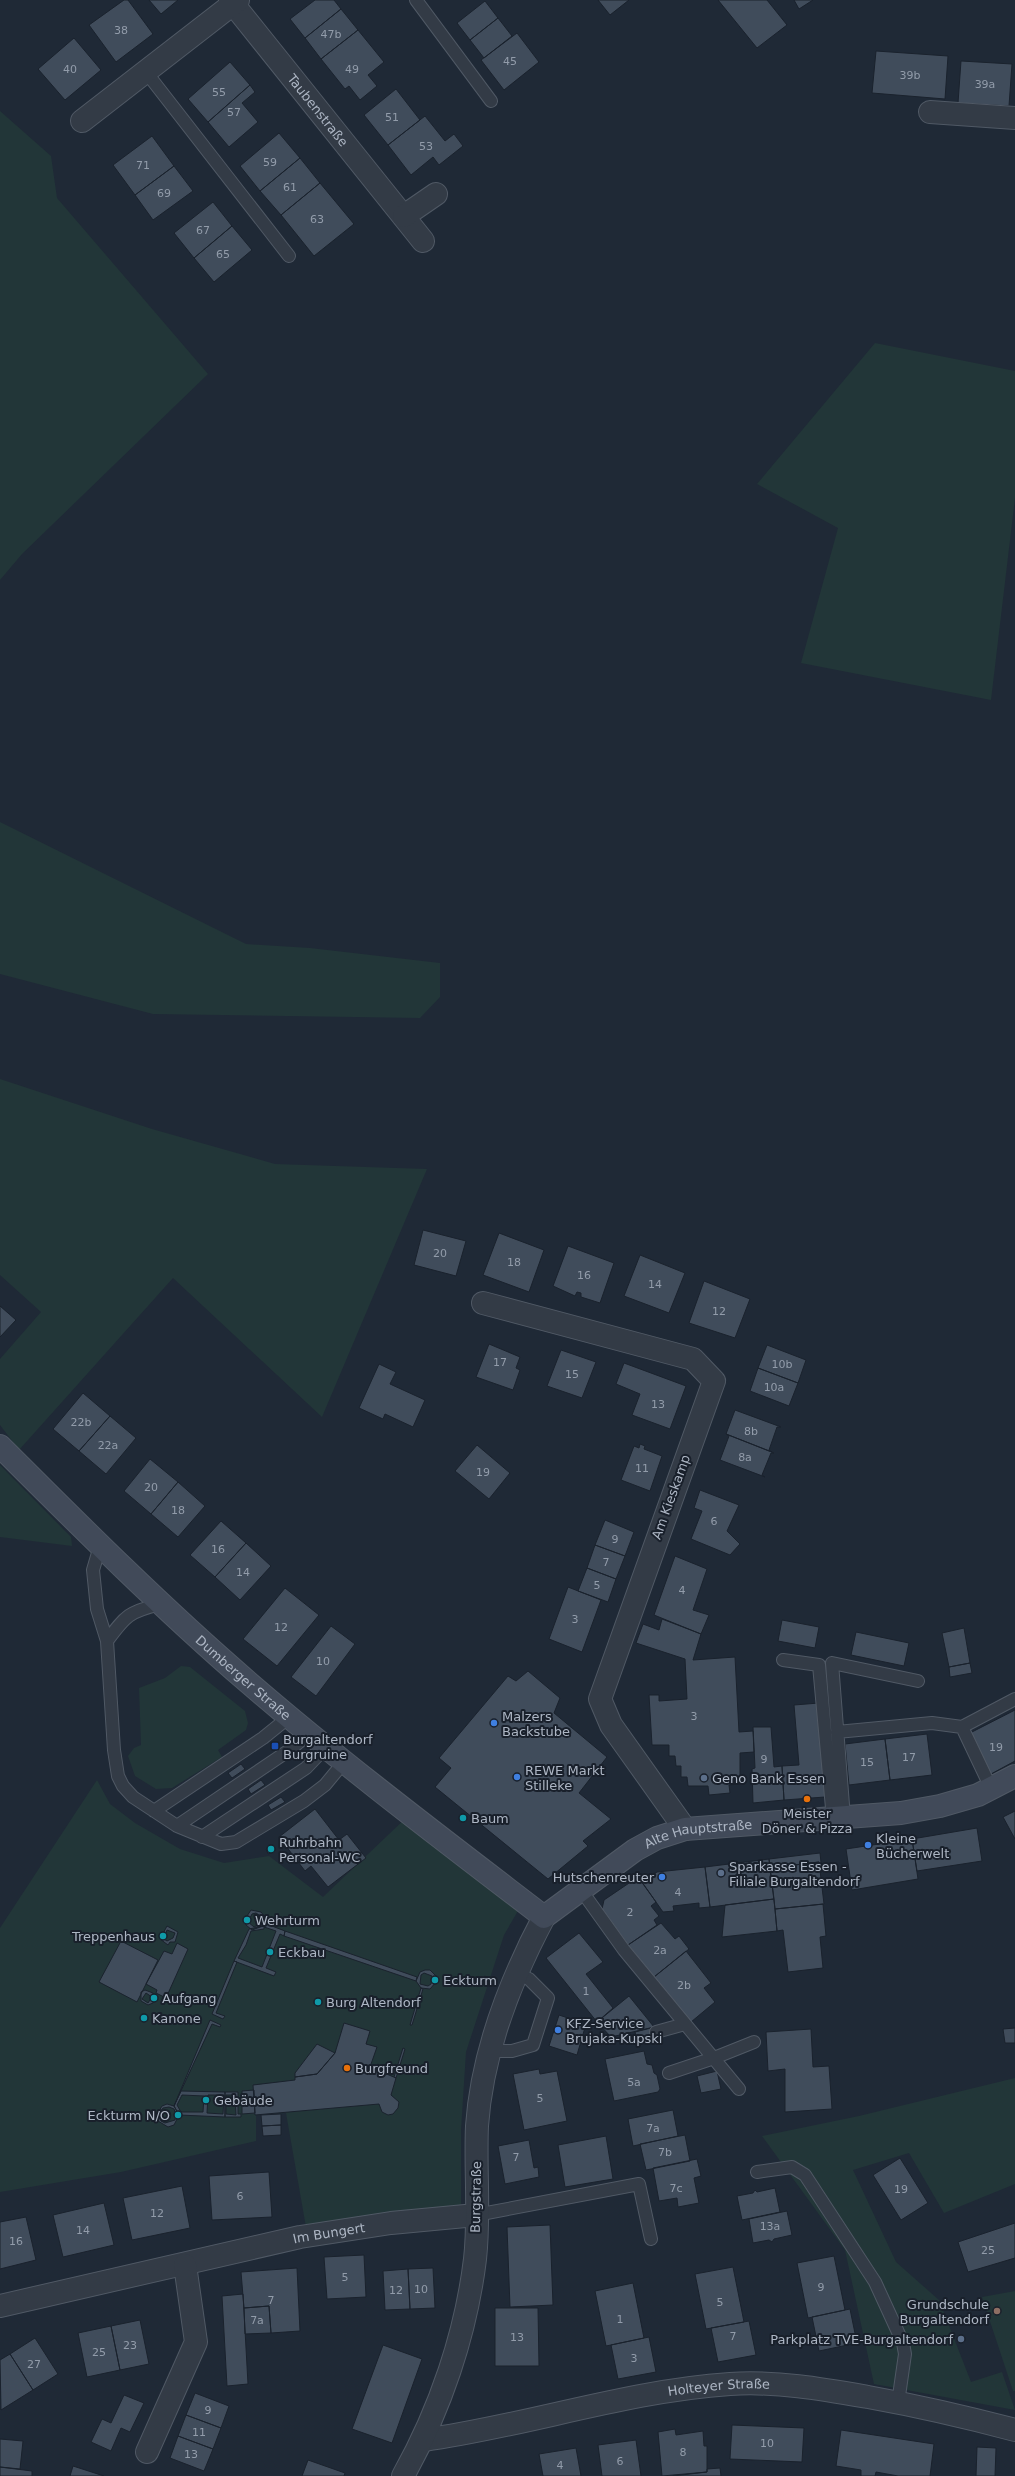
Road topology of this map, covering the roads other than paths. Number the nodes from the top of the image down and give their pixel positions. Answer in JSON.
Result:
{"nodes":[{"id":1,"x":416,"y":0,"type":"edge"},
{"id":2,"x":234,"y":1,"type":"edge"},
{"id":3,"x":146,"y":72,"type":"junction"},
{"id":4,"x":491,"y":101,"type":"dead end"},
{"id":5,"x":930,"y":112,"type":"dead end"},
{"id":6,"x":1015,"y":118,"type":"edge"},
{"id":7,"x":82,"y":121,"type":"dead end"},
{"id":8,"x":436,"y":194,"type":"dead end"},
{"id":9,"x":404,"y":216,"type":"junction"},
{"id":10,"x":423,"y":241,"type":"dead end"},
{"id":11,"x":289,"y":256,"type":"dead end"},
{"id":12,"x":483,"y":1303,"type":"dead end"},
{"id":13,"x":0,"y":1446,"type":"edge"},
{"id":14,"x":100,"y":1546,"type":"junction"},
{"id":15,"x":160,"y":1604,"type":"junction"},
{"id":16,"x":107,"y":1641,"type":"junction"},
{"id":17,"x":783,"y":1660,"type":"dead end"},
{"id":18,"x":918,"y":1681,"type":"dead end"},
{"id":19,"x":1015,"y":1699,"type":"edge"},
{"id":20,"x":289,"y":1717,"type":"junction"},
{"id":21,"x":962,"y":1726,"type":"junction"},
{"id":22,"x":837,"y":1732,"type":"junction"},
{"id":23,"x":308,"y":1734,"type":"junction"},
{"id":24,"x":325,"y":1748,"type":"junction"},
{"id":25,"x":344,"y":1762,"type":"junction"},
{"id":26,"x":1015,"y":1776,"type":"edge"},
{"id":27,"x":992,"y":1788,"type":"junction"},
{"id":28,"x":154,"y":1811,"type":"junction"},
{"id":29,"x":839,"y":1818,"type":"junction"},
{"id":30,"x":177,"y":1826,"type":"junction"},
{"id":31,"x":685,"y":1829,"type":"junction"},
{"id":32,"x":202,"y":1837,"type":"junction"},
{"id":33,"x":581,"y":1890,"type":"junction"},
{"id":34,"x":544,"y":1917,"type":"junction"},
{"id":35,"x":516,"y":1973,"type":"junction"},
{"id":36,"x":685,"y":2024,"type":"junction"},
{"id":37,"x":656,"y":2032,"type":"dead end"},
{"id":38,"x":754,"y":2042,"type":"dead end"},
{"id":39,"x":489,"y":2052,"type":"junction"},
{"id":40,"x":714,"y":2058,"type":"junction"},
{"id":41,"x":670,"y":2073,"type":"dead end"},
{"id":42,"x":739,"y":2089,"type":"dead end"},
{"id":43,"x":757,"y":2172,"type":"dead end"},
{"id":44,"x":476,"y":2215,"type":"junction"},
{"id":45,"x":651,"y":2239,"type":"dead end"},
{"id":46,"x":185,"y":2265,"type":"junction"},
{"id":47,"x":0,"y":2306,"type":"edge"},
{"id":48,"x":898,"y":2403,"type":"junction"},
{"id":49,"x":1015,"y":2430,"type":"edge"},
{"id":50,"x":424,"y":2440,"type":"junction"},
{"id":51,"x":147,"y":2452,"type":"dead end"},
{"id":52,"x":403,"y":2476,"type":"edge"}],
"edges":[{"from":1,"to":4,"type":"lane"},
{"from":2,"to":3,"type":"street","name":"Taubenstraße"},
{"from":2,"to":9,"type":"street","name":"Taubenstraße"},
{"from":3,"to":7,"type":"street","name":"Taubenstraße"},
{"from":3,"to":11,"type":"lane"},
{"from":5,"to":6,"type":"street"},
{"from":8,"to":9,"type":"street"},
{"from":9,"to":10,"type":"street","name":"Taubenstraße"},
{"from":12,"to":31,"type":"street","name":"Am Kieskamp"},
{"from":13,"to":14,"type":"main road","name":"Dumberger Straße"},
{"from":14,"to":15,"type":"main road","name":"Dumberger Straße"},
{"from":14,"to":16,"type":"lane"},
{"from":15,"to":16,"type":"lane"},
{"from":15,"to":20,"type":"main road","name":"Dumberger Straße"},
{"from":16,"to":28,"type":"lane"},
{"from":17,"to":29,"type":"lane"},
{"from":18,"to":22,"type":"lane"},
{"from":19,"to":21,"type":"lane"},
{"from":20,"to":23,"type":"main road","name":"Dumberger Straße"},
{"from":20,"to":28,"type":"lane"},
{"from":21,"to":22,"type":"lane"},
{"from":21,"to":27,"type":"lane"},
{"from":22,"to":29,"type":"lane"},
{"from":23,"to":24,"type":"main road","name":"Dumberger Straße"},
{"from":23,"to":30,"type":"lane"},
{"from":24,"to":25,"type":"main road","name":"Dumberger Straße"},
{"from":24,"to":32,"type":"lane"},
{"from":25,"to":32,"type":"lane"},
{"from":25,"to":34,"type":"main road","name":"Dumberger Straße"},
{"from":26,"to":27,"type":"main road","name":"Alte Hauptstraße"},
{"from":27,"to":29,"type":"main road","name":"Alte Hauptstraße"},
{"from":28,"to":30,"type":"lane"},
{"from":29,"to":31,"type":"main road","name":"Alte Hauptstraße"},
{"from":30,"to":32,"type":"lane"},
{"from":31,"to":33,"type":"main road","name":"Alte Hauptstraße"},
{"from":33,"to":34,"type":"main road","name":"Alte Hauptstraße"},
{"from":33,"to":36,"type":"lane"},
{"from":34,"to":35,"type":"street","name":"Burgstraße"},
{"from":35,"to":39,"type":"street","name":"Burgstraße"},
{"from":35,"to":39,"type":"lane"},
{"from":36,"to":37,"type":"lane"},
{"from":36,"to":40,"type":"lane"},
{"from":38,"to":40,"type":"lane"},
{"from":39,"to":44,"type":"street","name":"Burgstraße"},
{"from":40,"to":41,"type":"lane"},
{"from":40,"to":42,"type":"lane"},
{"from":43,"to":48,"type":"lane"},
{"from":44,"to":45,"type":"lane"},
{"from":44,"to":46,"type":"street","name":"Im Bungert"},
{"from":44,"to":50,"type":"street","name":"Burgstraße"},
{"from":46,"to":47,"type":"street","name":"Im Bungert"},
{"from":46,"to":51,"type":"street"},
{"from":48,"to":49,"type":"street","name":"Holteyer Straße"},
{"from":48,"to":50,"type":"street","name":"Holteyer Straße"},
{"from":50,"to":52,"type":"street","name":"Burgstraße"}]}
